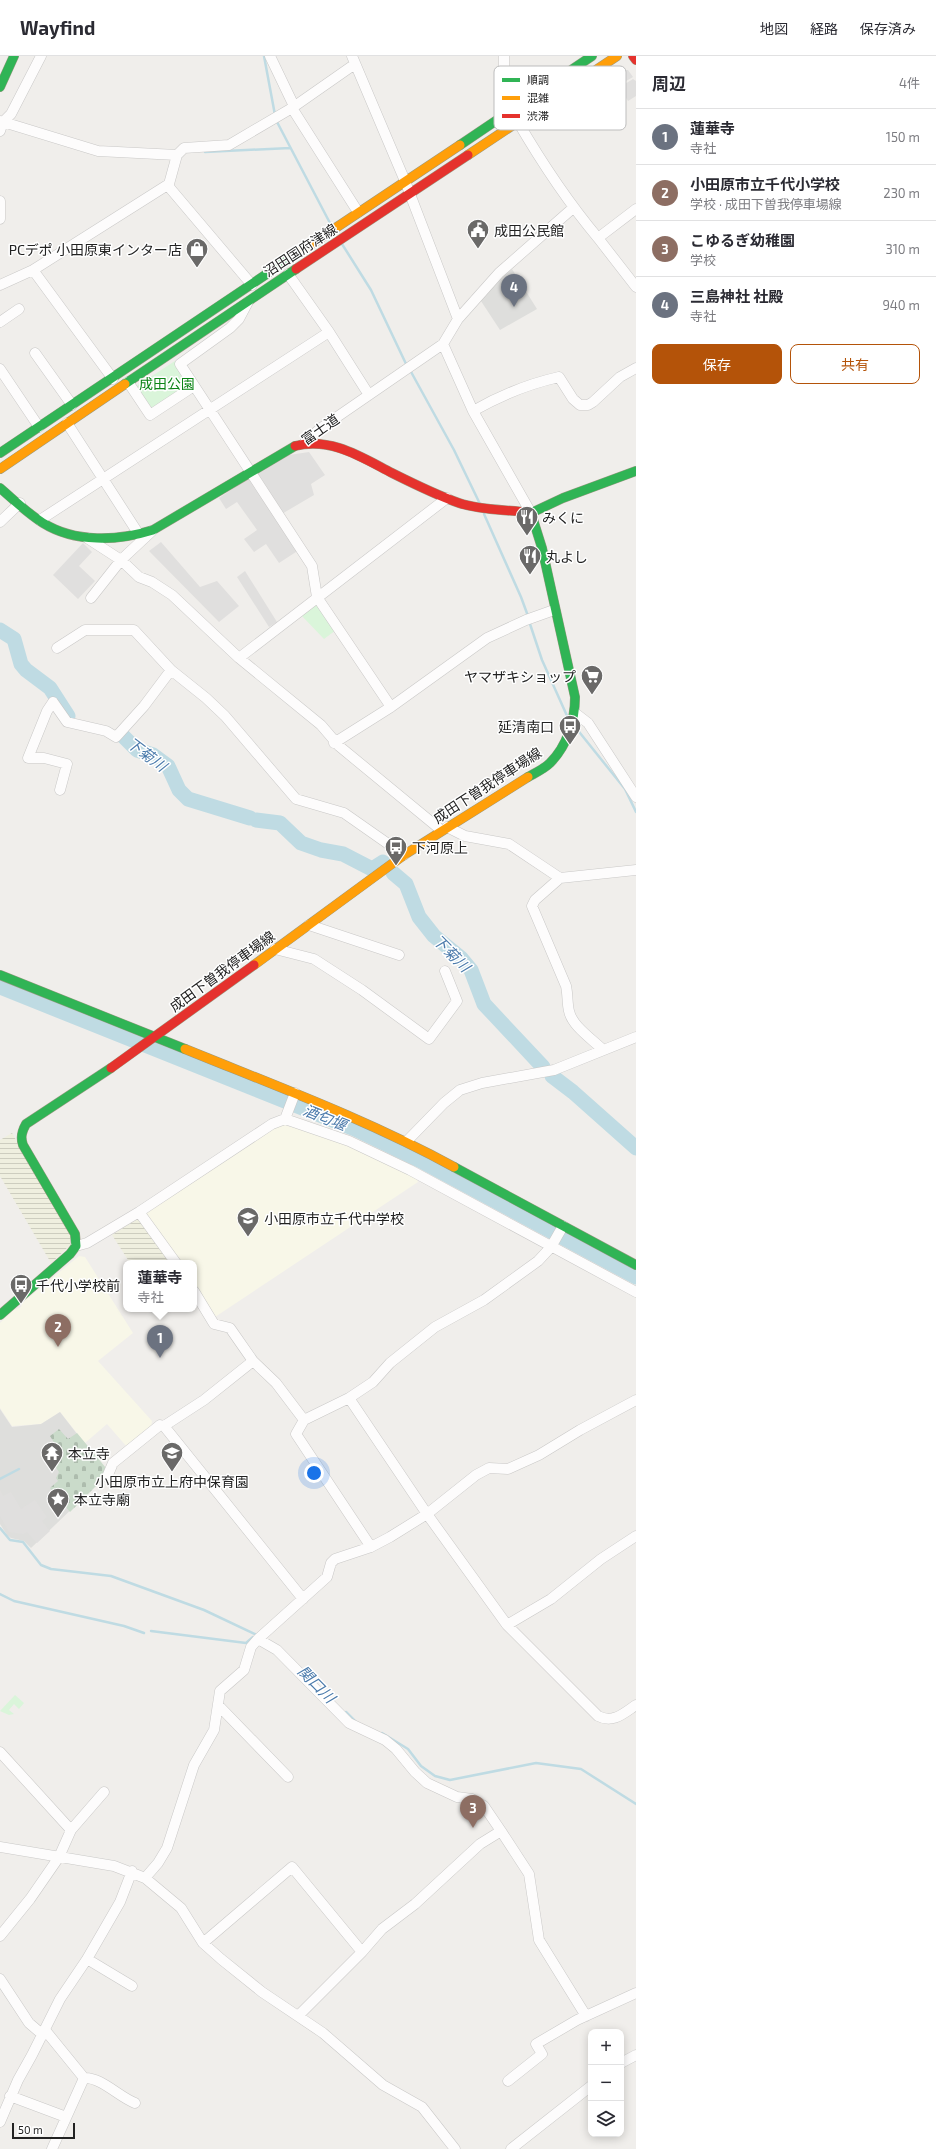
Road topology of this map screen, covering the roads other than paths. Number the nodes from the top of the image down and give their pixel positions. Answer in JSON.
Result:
{"nodes":[{"id":1,"x":14,"y":56,"type":"edge"},
{"id":2,"x":41,"y":56,"type":"edge"},
{"id":3,"x":270,"y":56,"type":"edge"},
{"id":4,"x":592,"y":56,"type":"edge"},
{"id":5,"x":617,"y":56,"type":"edge"},
{"id":6,"x":633,"y":56,"type":"edge"},
{"id":7,"x":353,"y":60,"type":"edge"},
{"id":8,"x":636,"y":60,"type":"edge"},
{"id":9,"x":577,"y":66,"type":"edge"},
{"id":10,"x":602,"y":66,"type":"edge"},
{"id":11,"x":0,"y":87,"type":"edge"},
{"id":12,"x":292,"y":108,"type":"junction"},
{"id":13,"x":494,"y":122,"type":"edge"},
{"id":14,"x":1,"y":125,"type":"edge"},
{"id":15,"x":506,"y":130,"type":"edge"},
{"id":16,"x":523,"y":130,"type":"edge"},
{"id":17,"x":180,"y":152,"type":"junction"},
{"id":18,"x":405,"y":181,"type":"junction"},
{"id":19,"x":169,"y":184,"type":"junction"},
{"id":20,"x":409,"y":194,"type":"junction"},
{"id":21,"x":0,"y":201,"type":"edge"},
{"id":22,"x":573,"y":208,"type":"junction"},
{"id":23,"x":636,"y":209,"type":"edge"},
{"id":24,"x":358,"y":212,"type":"junction"},
{"id":25,"x":0,"y":219,"type":"edge"},
{"id":26,"x":598,"y":238,"type":"junction"},
{"id":27,"x":33,"y":270,"type":"junction"},
{"id":28,"x":288,"y":274,"type":"junction"},
{"id":29,"x":0,"y":285,"type":"edge"},
{"id":30,"x":252,"y":285,"type":"junction"},
{"id":31,"x":636,"y":287,"type":"edge"},
{"id":32,"x":249,"y":301,"type":"junction"},
{"id":33,"x":20,"y":309,"type":"dead end"},
{"id":34,"x":458,"y":319,"type":"junction"},
{"id":35,"x":0,"y":322,"type":"edge"},
{"id":36,"x":328,"y":332,"type":"junction"},
{"id":37,"x":443,"y":344,"type":"junction"},
{"id":38,"x":35,"y":353,"type":"dead end"},
{"id":39,"x":636,"y":368,"type":"edge"},
{"id":40,"x":0,"y":369,"type":"edge"},
{"id":41,"x":112,"y":379,"type":"junction"},
{"id":42,"x":128,"y":382,"type":"junction"},
{"id":43,"x":194,"y":386,"type":"junction"},
{"id":44,"x":369,"y":395,"type":"junction"},
{"id":45,"x":72,"y":405,"type":"junction"},
{"id":46,"x":209,"y":410,"type":"junction"},
{"id":47,"x":473,"y":410,"type":"junction"},
{"id":48,"x":67,"y":423,"type":"junction"},
{"id":49,"x":39,"y":427,"type":"junction"},
{"id":50,"x":305,"y":442,"type":"junction"},
{"id":51,"x":0,"y":453,"type":"edge"},
{"id":52,"x":0,"y":469,"type":"edge"},
{"id":53,"x":249,"y":472,"type":"junction"},
{"id":54,"x":636,"y":472,"type":"edge"},
{"id":55,"x":104,"y":478,"type":"junction"},
{"id":56,"x":0,"y":488,"type":"edge"},
{"id":57,"x":447,"y":498,"type":"junction"},
{"id":58,"x":20,"y":503,"type":"junction"},
{"id":59,"x":531,"y":513,"type":"junction"},
{"id":60,"x":40,"y":520,"type":"junction"},
{"id":61,"x":0,"y":522,"type":"edge"},
{"id":62,"x":153,"y":530,"type":"junction"},
{"id":63,"x":138,"y":534,"type":"junction"},
{"id":64,"x":87,"y":538,"type":"junction"},
{"id":65,"x":121,"y":560,"type":"junction"},
{"id":66,"x":317,"y":596,"type":"junction"},
{"id":67,"x":91,"y":598,"type":"dead end"},
{"id":68,"x":554,"y":610,"type":"junction"},
{"id":69,"x":57,"y":648,"type":"dead end"},
{"id":70,"x":239,"y":658,"type":"junction"},
{"id":71,"x":171,"y":670,"type":"junction"},
{"id":72,"x":391,"y":707,"type":"junction"},
{"id":73,"x":575,"y":713,"type":"junction"},
{"id":74,"x":334,"y":742,"type":"junction"},
{"id":75,"x":60,"y":790,"type":"dead end"},
{"id":76,"x":636,"y":797,"type":"edge"},
{"id":77,"x":444,"y":829,"type":"junction"},
{"id":78,"x":404,"y":855,"type":"junction"},
{"id":79,"x":636,"y":870,"type":"edge"},
{"id":80,"x":560,"y":878,"type":"junction"},
{"id":81,"x":309,"y":925,"type":"junction"},
{"id":82,"x":276,"y":949,"type":"junction"},
{"id":83,"x":399,"y":955,"type":"dead end"},
{"id":84,"x":445,"y":971,"type":"dead end"},
{"id":85,"x":0,"y":975,"type":"edge"},
{"id":86,"x":156,"y":1037,"type":"junction"},
{"id":87,"x":636,"y":1037,"type":"edge"},
{"id":88,"x":602,"y":1049,"type":"junction"},
{"id":89,"x":295,"y":1093,"type":"junction"},
{"id":90,"x":286,"y":1115,"type":"junction"},
{"id":91,"x":407,"y":1142,"type":"junction"},
{"id":92,"x":140,"y":1212,"type":"junction"},
{"id":93,"x":563,"y":1226,"type":"junction"},
{"id":94,"x":76,"y":1246,"type":"junction"},
{"id":95,"x":551,"y":1247,"type":"junction"},
{"id":96,"x":174,"y":1260,"type":"edge"},
{"id":97,"x":636,"y":1265,"type":"edge"},
{"id":98,"x":636,"y":1292,"type":"edge"},
{"id":99,"x":197,"y":1296,"type":"edge"},
{"id":100,"x":0,"y":1315,"type":"edge"},
{"id":101,"x":253,"y":1361,"type":"junction"},
{"id":102,"x":349,"y":1398,"type":"junction"},
{"id":103,"x":636,"y":1400,"type":"edge"},
{"id":104,"x":304,"y":1420,"type":"junction"},
{"id":105,"x":164,"y":1426,"type":"junction"},
{"id":106,"x":108,"y":1477,"type":"dead end"},
{"id":107,"x":426,"y":1514,"type":"junction"},
{"id":108,"x":636,"y":1536,"type":"edge"},
{"id":109,"x":371,"y":1547,"type":"junction"},
{"id":110,"x":303,"y":1598,"type":"junction"},
{"id":111,"x":507,"y":1625,"type":"junction"},
{"id":112,"x":261,"y":1636,"type":"junction"},
{"id":113,"x":636,"y":1705,"type":"edge"},
{"id":114,"x":219,"y":1706,"type":"junction"},
{"id":115,"x":0,"y":1752,"type":"edge"},
{"id":116,"x":288,"y":1777,"type":"dead end"},
{"id":117,"x":104,"y":1792,"type":"dead end"},
{"id":118,"x":71,"y":1830,"type":"junction"},
{"id":119,"x":501,"y":1831,"type":"junction"},
{"id":120,"x":0,"y":1847,"type":"edge"},
{"id":121,"x":59,"y":1857,"type":"junction"},
{"id":122,"x":132,"y":1872,"type":"junction"},
{"id":123,"x":145,"y":1878,"type":"junction"},
{"id":124,"x":0,"y":1936,"type":"edge"},
{"id":125,"x":203,"y":1943,"type":"junction"},
{"id":126,"x":362,"y":1952,"type":"junction"},
{"id":127,"x":87,"y":1959,"type":"junction"},
{"id":128,"x":0,"y":1979,"type":"edge"},
{"id":129,"x":132,"y":1986,"type":"dead end"},
{"id":130,"x":636,"y":1993,"type":"edge"},
{"id":131,"x":298,"y":2016,"type":"junction"},
{"id":132,"x":586,"y":2016,"type":"junction"},
{"id":133,"x":44,"y":2032,"type":"junction"},
{"id":134,"x":636,"y":2054,"type":"edge"},
{"id":135,"x":624,"y":2061,"type":"edge"},
{"id":136,"x":84,"y":2078,"type":"junction"},
{"id":137,"x":508,"y":2081,"type":"dead end"},
{"id":138,"x":588,"y":2088,"type":"edge"},
{"id":139,"x":10,"y":2096,"type":"junction"},
{"id":140,"x":135,"y":2103,"type":"dead end"},
{"id":141,"x":66,"y":2117,"type":"junction"},
{"id":142,"x":0,"y":2122,"type":"edge"},
{"id":143,"x":52,"y":2149,"type":"edge"},
{"id":144,"x":455,"y":2149,"type":"edge"},
{"id":145,"x":511,"y":2149,"type":"edge"}],
"edges":[{"from":1,"to":11,"type":"main road"},
{"from":2,"to":14,"type":"street"},
{"from":3,"to":12,"type":"street"},
{"from":4,"to":9,"type":"main road","name":"沼田国府津線"},
{"from":5,"to":10,"type":"main road","name":"沼田国府津線"},
{"from":6,"to":8,"type":"main road"},
{"from":7,"to":12,"type":"street"},
{"from":7,"to":18,"type":"street"},
{"from":12,"to":17,"type":"street"},
{"from":12,"to":24,"type":"street"},
{"from":13,"to":18,"type":"main road","name":"沼田国府津線"},
{"from":14,"to":17,"type":"street"},
{"from":15,"to":20,"type":"main road","name":"沼田国府津線"},
{"from":16,"to":22,"type":"street"},
{"from":17,"to":19,"type":"street"},
{"from":18,"to":20,"type":"street"},
{"from":18,"to":24,"type":"main road","name":"沼田国府津線"},
{"from":19,"to":27,"type":"street"},
{"from":19,"to":30,"type":"street"},
{"from":20,"to":28,"type":"main road","name":"沼田国府津線"},
{"from":20,"to":34,"type":"street"},
{"from":21,"to":25,"type":"street"},
{"from":22,"to":26,"type":"street"},
{"from":22,"to":34,"type":"street"},
{"from":23,"to":26,"type":"street"},
{"from":24,"to":30,"type":"main road","name":"沼田国府津線"},
{"from":26,"to":31,"type":"street"},
{"from":27,"to":29,"type":"street"},
{"from":27,"to":41,"type":"street"},
{"from":28,"to":32,"type":"main road","name":"沼田国府津線"},
{"from":28,"to":36,"type":"street"},
{"from":30,"to":41,"type":"main road","name":"沼田国府津線"},
{"from":32,"to":42,"type":"main road","name":"沼田国府津線"},
{"from":32,"to":43,"type":"street"},
{"from":33,"to":35,"type":"street"},
{"from":34,"to":37,"type":"street"},
{"from":36,"to":44,"type":"street"},
{"from":36,"to":46,"type":"street"},
{"from":37,"to":44,"type":"street","name":"富士道"},
{"from":37,"to":47,"type":"street"},
{"from":38,"to":45,"type":"street"},
{"from":39,"to":47,"type":"street"},
{"from":40,"to":49,"type":"street"},
{"from":41,"to":45,"type":"main road","name":"沼田国府津線"},
{"from":42,"to":43,"type":"street"},
{"from":42,"to":48,"type":"main road","name":"沼田国府津線"},
{"from":43,"to":46,"type":"street"},
{"from":44,"to":50,"type":"street","name":"富士道"},
{"from":45,"to":49,"type":"main road","name":"沼田国府津線"},
{"from":46,"to":53,"type":"street"},
{"from":46,"to":55,"type":"street"},
{"from":47,"to":59,"type":"street"},
{"from":48,"to":52,"type":"main road","name":"沼田国府津線"},
{"from":48,"to":55,"type":"street"},
{"from":49,"to":51,"type":"main road","name":"沼田国府津線"},
{"from":50,"to":53,"type":"main road","name":"富士道"},
{"from":50,"to":57,"type":"main road"},
{"from":53,"to":62,"type":"main road","name":"富士道"},
{"from":53,"to":66,"type":"street"},
{"from":54,"to":59,"type":"main road"},
{"from":55,"to":60,"type":"street"},
{"from":55,"to":63,"type":"street"},
{"from":56,"to":58,"type":"main road","name":"富士道"},
{"from":57,"to":59,"type":"main road"},
{"from":57,"to":66,"type":"street"},
{"from":58,"to":60,"type":"main road","name":"富士道"},
{"from":58,"to":61,"type":"street"},
{"from":59,"to":68,"type":"main road","name":"成田下曽我停車場線"},
{"from":60,"to":64,"type":"main road","name":"富士道"},
{"from":62,"to":63,"type":"main road","name":"富士道"},
{"from":62,"to":65,"type":"street"},
{"from":63,"to":64,"type":"main road","name":"富士道"},
{"from":64,"to":65,"type":"street"},
{"from":65,"to":67,"type":"street"},
{"from":65,"to":70,"type":"street"},
{"from":66,"to":70,"type":"street"},
{"from":66,"to":72,"type":"street"},
{"from":68,"to":72,"type":"street"},
{"from":68,"to":73,"type":"main road","name":"成田下曽我停車場線"},
{"from":69,"to":71,"type":"street"},
{"from":70,"to":74,"type":"street"},
{"from":71,"to":75,"type":"street"},
{"from":71,"to":78,"type":"street"},
{"from":72,"to":74,"type":"street"},
{"from":73,"to":76,"type":"street"},
{"from":73,"to":77,"type":"main road","name":"成田下曽我停車場線"},
{"from":74,"to":77,"type":"street"},
{"from":77,"to":78,"type":"main road","name":"成田下曽我停車場線"},
{"from":77,"to":80,"type":"street"},
{"from":78,"to":81,"type":"main road","name":"成田下曽我停車場線"},
{"from":79,"to":80,"type":"street"},
{"from":80,"to":88,"type":"street"},
{"from":81,"to":82,"type":"main road","name":"成田下曽我停車場線"},
{"from":81,"to":83,"type":"street"},
{"from":82,"to":84,"type":"street"},
{"from":82,"to":86,"type":"main road","name":"成田下曽我停車場線"},
{"from":85,"to":86,"type":"main road"},
{"from":86,"to":89,"type":"main road"},
{"from":86,"to":94,"type":"main road","name":"成田下曽我停車場線"},
{"from":87,"to":88,"type":"street"},
{"from":88,"to":91,"type":"street"},
{"from":89,"to":90,"type":"street"},
{"from":89,"to":91,"type":"main road"},
{"from":90,"to":92,"type":"street"},
{"from":90,"to":95,"type":"street"},
{"from":91,"to":93,"type":"main road"},
{"from":92,"to":94,"type":"street"},
{"from":92,"to":96,"type":"street"},
{"from":93,"to":95,"type":"street"},
{"from":93,"to":97,"type":"main road"},
{"from":94,"to":100,"type":"main road"},
{"from":95,"to":98,"type":"street"},
{"from":95,"to":102,"type":"street"},
{"from":99,"to":101,"type":"street"},
{"from":101,"to":104,"type":"street"},
{"from":101,"to":105,"type":"street"},
{"from":102,"to":104,"type":"street"},
{"from":102,"to":107,"type":"street"},
{"from":103,"to":107,"type":"street"},
{"from":104,"to":109,"type":"street"},
{"from":105,"to":106,"type":"street"},
{"from":105,"to":110,"type":"street"},
{"from":107,"to":109,"type":"street"},
{"from":107,"to":111,"type":"street"},
{"from":108,"to":111,"type":"street"},
{"from":109,"to":110,"type":"street"},
{"from":110,"to":112,"type":"street"},
{"from":111,"to":113,"type":"street"},
{"from":112,"to":114,"type":"street"},
{"from":112,"to":119,"type":"street"},
{"from":114,"to":116,"type":"street"},
{"from":114,"to":123,"type":"street"},
{"from":115,"to":118,"type":"street"},
{"from":117,"to":118,"type":"street"},
{"from":118,"to":121,"type":"street"},
{"from":119,"to":126,"type":"street"},
{"from":119,"to":132,"type":"street"},
{"from":120,"to":121,"type":"street"},
{"from":121,"to":122,"type":"street"},
{"from":121,"to":124,"type":"street"},
{"from":122,"to":123,"type":"street"},
{"from":122,"to":127,"type":"street"},
{"from":123,"to":125,"type":"street"},
{"from":125,"to":126,"type":"street"},
{"from":125,"to":131,"type":"street"},
{"from":126,"to":131,"type":"street"},
{"from":127,"to":129,"type":"street"},
{"from":127,"to":133,"type":"street"},
{"from":128,"to":133,"type":"street"},
{"from":130,"to":132,"type":"street"},
{"from":131,"to":144,"type":"street"},
{"from":132,"to":137,"type":"street"},
{"from":133,"to":136,"type":"street"},
{"from":133,"to":139,"type":"street"},
{"from":134,"to":135,"type":"street"},
{"from":136,"to":140,"type":"street"},
{"from":136,"to":141,"type":"street"},
{"from":138,"to":145,"type":"street"},
{"from":139,"to":141,"type":"street"},
{"from":139,"to":142,"type":"street"},
{"from":141,"to":143,"type":"street"}]}
